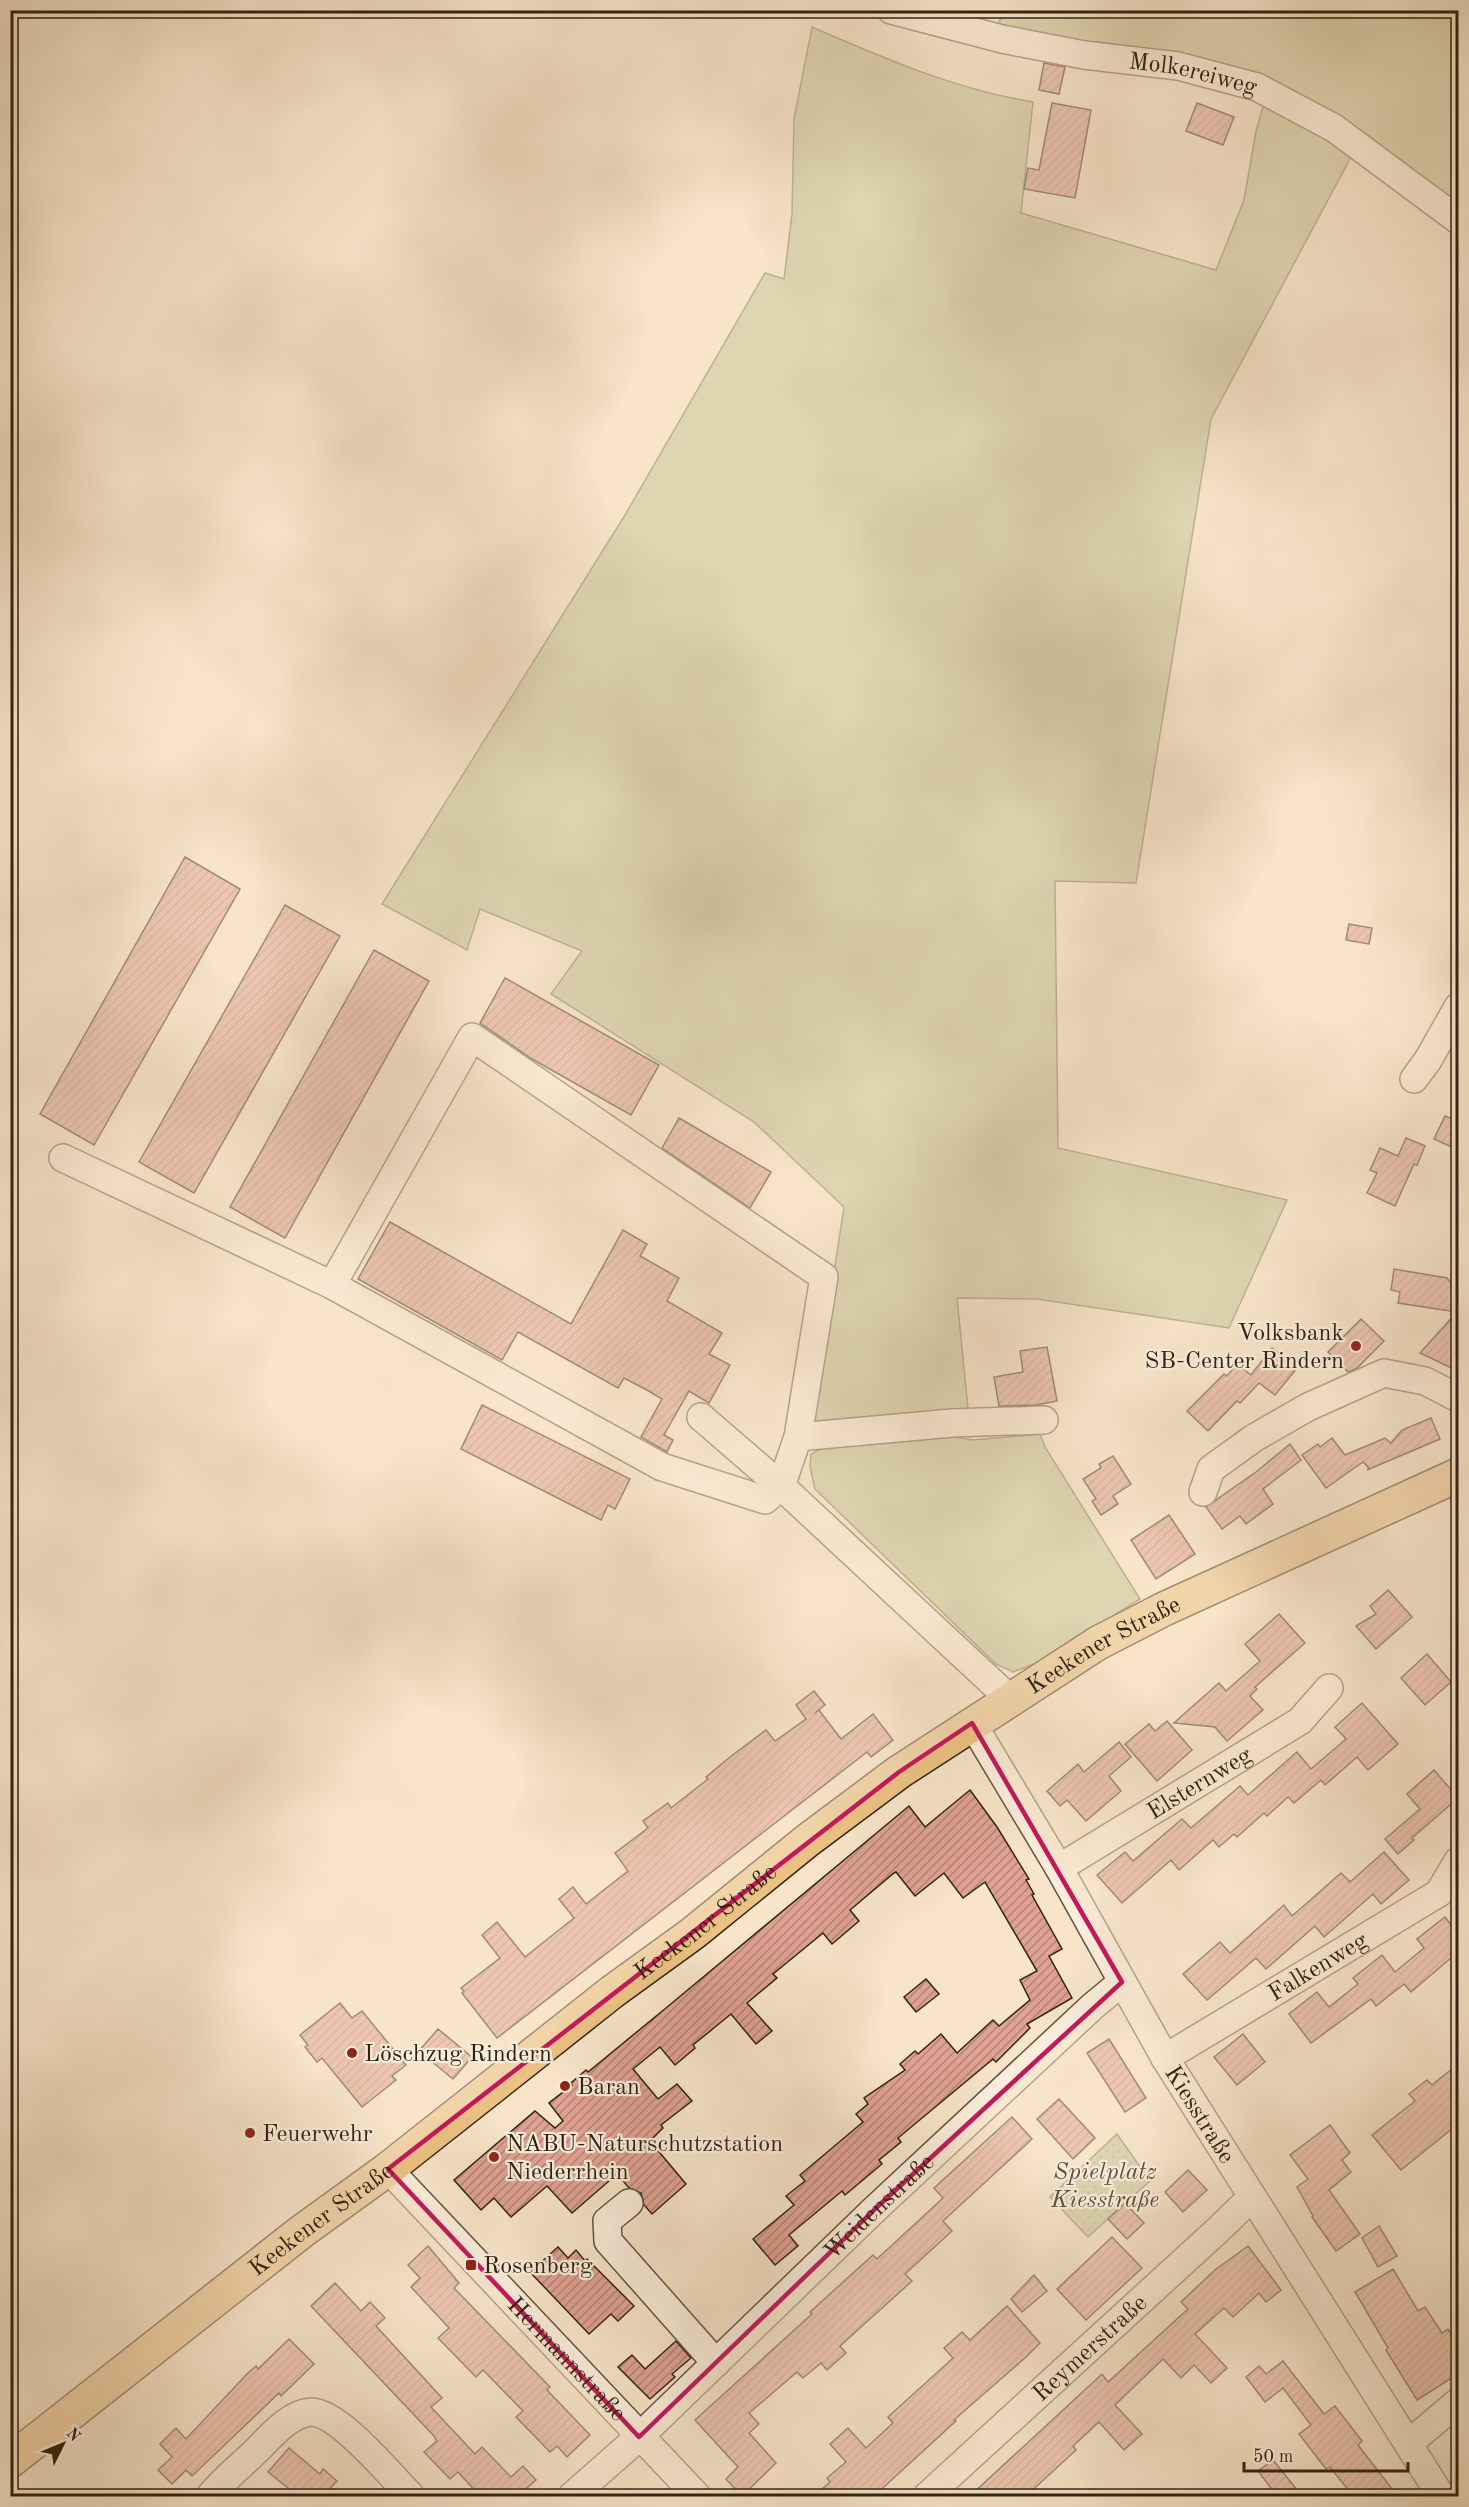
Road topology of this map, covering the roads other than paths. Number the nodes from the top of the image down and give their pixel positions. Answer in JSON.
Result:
{"nodes":[{"id":1,"x":891,"y":10,"type":"edge"},
{"id":2,"x":1458,"y":220,"type":"edge"},
{"id":3,"x":1458,"y":1007,"type":"edge"},
{"id":4,"x":1413,"y":1079,"type":"dead end"},
{"id":5,"x":63,"y":1158,"type":"dead end"},
{"id":6,"x":332,"y":1285,"type":"junction"},
{"id":7,"x":1458,"y":1398,"type":"edge"},
{"id":8,"x":702,"y":1417,"type":"dead end"},
{"id":9,"x":1044,"y":1420,"type":"dead end"},
{"id":10,"x":798,"y":1437,"type":"junction"},
{"id":11,"x":1458,"y":1475,"type":"edge"},
{"id":12,"x":781,"y":1486,"type":"junction"},
{"id":13,"x":1203,"y":1492,"type":"dead end"},
{"id":14,"x":1329,"y":1688,"type":"dead end"},
{"id":15,"x":1010,"y":1699,"type":"junction"},
{"id":16,"x":972,"y":1723,"type":"junction"},
{"id":17,"x":1458,"y":1861,"type":"edge"},
{"id":18,"x":1059,"y":1868,"type":"junction"},
{"id":19,"x":1122,"y":1982,"type":"junction"},
{"id":20,"x":1165,"y":2058,"type":"junction"},
{"id":21,"x":388,"y":2169,"type":"junction"},
{"id":22,"x":1252,"y":2197,"type":"junction"},
{"id":23,"x":629,"y":2203,"type":"dead end"},
{"id":24,"x":716,"y":2363,"type":"junction"},
{"id":25,"x":1458,"y":2402,"type":"edge"},
{"id":26,"x":639,"y":2437,"type":"junction"},
{"id":27,"x":1408,"y":2444,"type":"junction"},
{"id":28,"x":10,"y":2461,"type":"edge"},
{"id":29,"x":210,"y":2496,"type":"edge"},
{"id":30,"x":411,"y":2496,"type":"edge"},
{"id":31,"x":572,"y":2496,"type":"edge"},
{"id":32,"x":698,"y":2496,"type":"edge"},
{"id":33,"x":927,"y":2496,"type":"edge"},
{"id":34,"x":1442,"y":2496,"type":"edge"}],
"edges":[{"from":1,"to":2,"type":"street","name":"Molkereiweg"},
{"from":3,"to":4,"type":"street"},
{"from":5,"to":6,"type":"street"},
{"from":6,"to":10,"type":"street"},
{"from":6,"to":12,"type":"street"},
{"from":7,"to":13,"type":"street"},
{"from":8,"to":12,"type":"street"},
{"from":9,"to":10,"type":"street"},
{"from":10,"to":12,"type":"street"},
{"from":11,"to":15,"type":"main road","name":"Keekener Straße"},
{"from":12,"to":15,"type":"street"},
{"from":14,"to":18,"type":"street","name":"Elsternweg"},
{"from":15,"to":16,"type":"main road","name":"Keekener Straße"},
{"from":16,"to":18,"type":"street","name":"Kiesstraße"},
{"from":16,"to":21,"type":"main road","name":"Keekener Straße"},
{"from":17,"to":20,"type":"street","name":"Falkenweg"},
{"from":18,"to":19,"type":"street","name":"Kiesstraße"},
{"from":19,"to":20,"type":"street","name":"Kiesstraße"},
{"from":19,"to":24,"type":"street","name":"Weidenstraße"},
{"from":20,"to":22,"type":"street","name":"Kiesstraße"},
{"from":21,"to":26,"type":"street","name":"Hermannstraße"},
{"from":21,"to":28,"type":"main road","name":"Keekener Straße"},
{"from":22,"to":27,"type":"street","name":"Kiesstraße"},
{"from":22,"to":33,"type":"street","name":"Reymerstraße"},
{"from":23,"to":24,"type":"street"},
{"from":24,"to":26,"type":"street","name":"Weidenstraße"},
{"from":25,"to":27,"type":"street"},
{"from":26,"to":31,"type":"street","name":"Weidenstraße"},
{"from":26,"to":32,"type":"street","name":"Hermannstraße"},
{"from":27,"to":34,"type":"street","name":"Kiesstraße"},
{"from":29,"to":30,"type":"street"}]}
